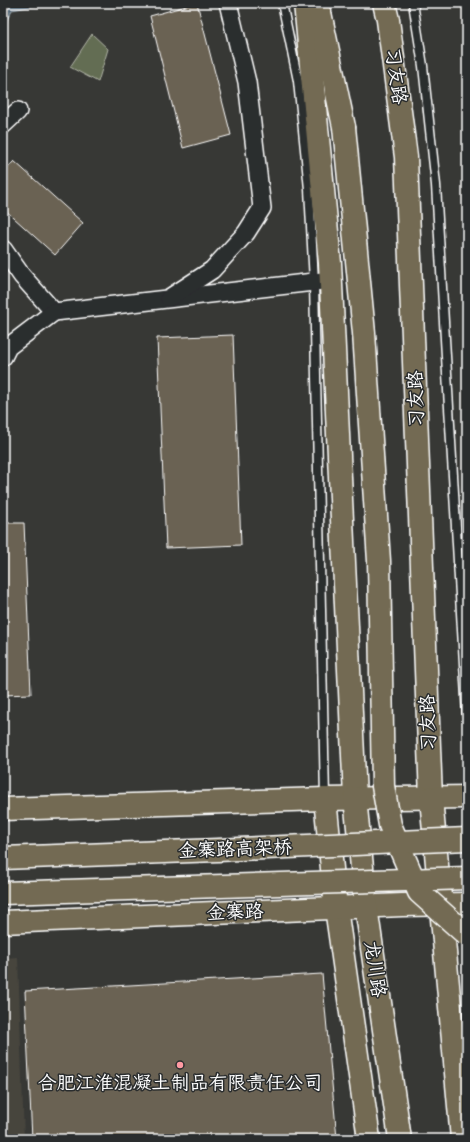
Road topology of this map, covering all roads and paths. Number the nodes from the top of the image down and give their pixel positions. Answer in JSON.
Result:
{"nodes":[{"id":1,"x":228,"y":3,"type":"edge"},
{"id":2,"x":282,"y":3,"type":"edge"},
{"id":3,"x":305,"y":3,"type":"edge"},
{"id":4,"x":318,"y":3,"type":"edge"},
{"id":5,"x":384,"y":3,"type":"edge"},
{"id":6,"x":413,"y":3,"type":"edge"},
{"id":7,"x":18,"y":110,"type":"dead end"},
{"id":8,"x":3,"y":125,"type":"edge"},
{"id":9,"x":3,"y":249,"type":"edge"},
{"id":10,"x":322,"y":281,"type":"junction"},
{"id":11,"x":166,"y":300,"type":"junction"},
{"id":12,"x":54,"y":312,"type":"junction"},
{"id":13,"x":3,"y":358,"type":"edge"},
{"id":14,"x":467,"y":715,"type":"edge"},
{"id":15,"x":467,"y":797,"type":"edge"},
{"id":16,"x":355,"y":798,"type":"junction"},
{"id":17,"x":431,"y":798,"type":"junction"},
{"id":18,"x":325,"y":799,"type":"junction"},
{"id":19,"x":3,"y":809,"type":"edge"},
{"id":20,"x":467,"y":839,"type":"edge"},
{"id":21,"x":3,"y":858,"type":"edge"},
{"id":22,"x":467,"y":878,"type":"edge"},
{"id":23,"x":3,"y":893,"type":"edge"},
{"id":24,"x":467,"y":904,"type":"edge"},
{"id":25,"x":440,"y":905,"type":"junction"},
{"id":26,"x":366,"y":907,"type":"junction"},
{"id":27,"x":336,"y":908,"type":"junction"},
{"id":28,"x":3,"y":922,"type":"edge"},
{"id":29,"x":467,"y":936,"type":"edge"},
{"id":30,"x":369,"y":1139,"type":"edge"},
{"id":31,"x":400,"y":1139,"type":"edge"},
{"id":32,"x":462,"y":1139,"type":"edge"}],
"edges":[{"from":1,"to":11,"type":"street"},
{"from":2,"to":10,"type":"lane"},
{"from":3,"to":10,"type":"main road"},
{"from":4,"to":29,"type":"main road","bridge":true},
{"from":5,"to":17,"type":"main road","name":"习友路"},
{"from":6,"to":14,"type":"lane"},
{"from":7,"to":8,"type":"street"},
{"from":9,"to":12,"type":"street"},
{"from":10,"to":11,"type":"street"},
{"from":10,"to":16,"type":"main road"},
{"from":10,"to":18,"type":"lane"},
{"from":11,"to":12,"type":"street"},
{"from":12,"to":13,"type":"street"},
{"from":15,"to":17,"type":"main road"},
{"from":16,"to":17,"type":"main road"},
{"from":16,"to":18,"type":"main road"},
{"from":16,"to":26,"type":"main road","name":"龙川路"},
{"from":17,"to":25,"type":"main road"},
{"from":18,"to":19,"type":"main road"},
{"from":18,"to":27,"type":"main road","name":"龙川路"},
{"from":20,"to":21,"type":"main road","name":"金寨路高架桥","bridge":true},
{"from":22,"to":23,"type":"main road","name":"金寨路高架桥","bridge":true},
{"from":24,"to":25,"type":"main road","name":"金寨路"},
{"from":25,"to":26,"type":"main road","name":"金寨路"},
{"from":25,"to":32,"type":"main road"},
{"from":26,"to":27,"type":"main road","name":"金寨路"},
{"from":26,"to":31,"type":"main road","name":"龙川路"},
{"from":27,"to":28,"type":"main road","name":"金寨路"},
{"from":27,"to":30,"type":"main road","name":"龙川路"}]}
